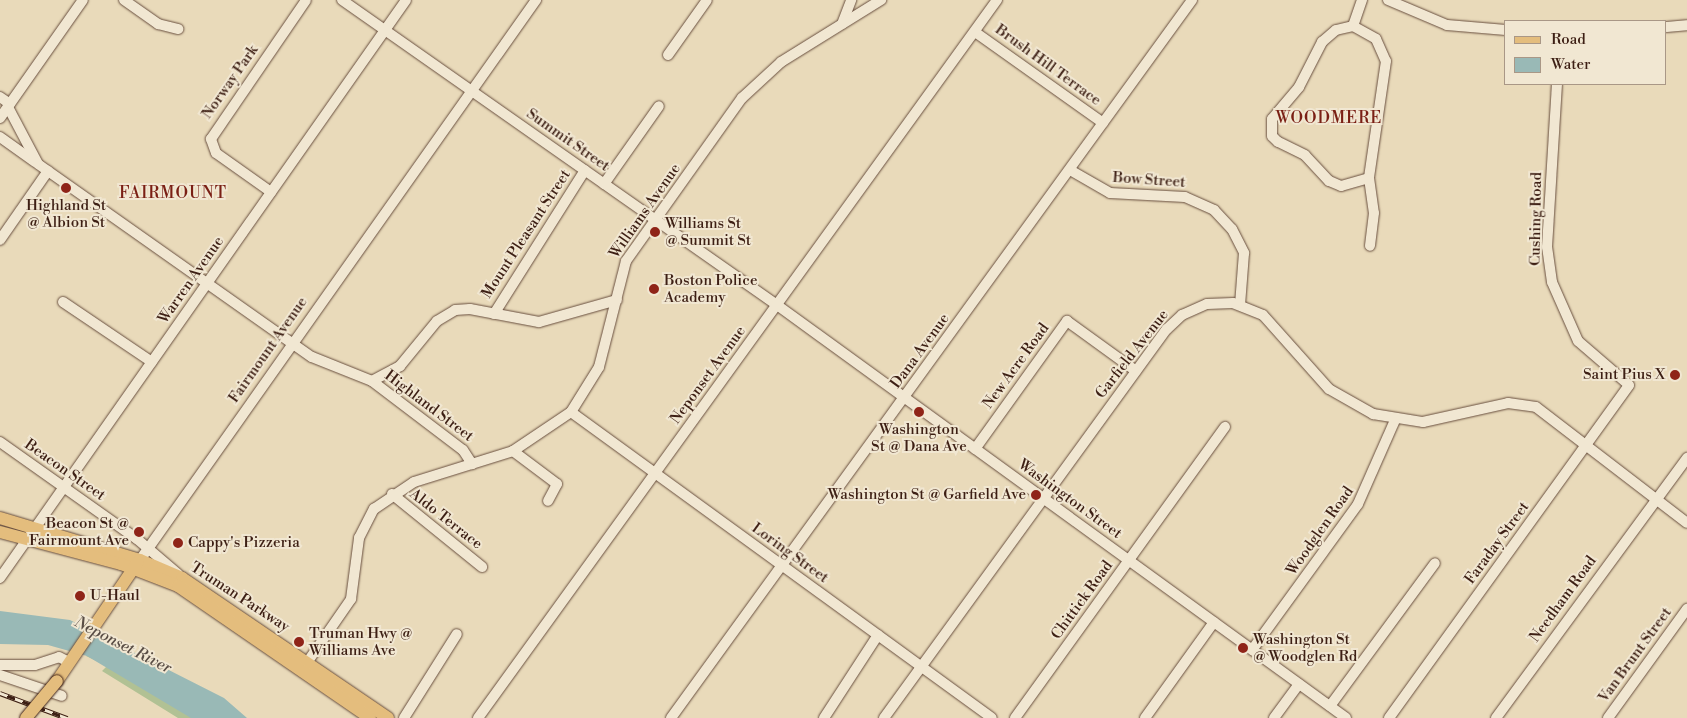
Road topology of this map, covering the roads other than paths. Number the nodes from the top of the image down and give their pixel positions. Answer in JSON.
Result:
{"nodes":[{"id":1,"x":83,"y":0,"type":"edge"},
{"id":2,"x":124,"y":0,"type":"edge"},
{"id":3,"x":306,"y":0,"type":"edge"},
{"id":4,"x":342,"y":0,"type":"edge"},
{"id":5,"x":406,"y":0,"type":"edge"},
{"id":6,"x":536,"y":0,"type":"edge"},
{"id":7,"x":707,"y":0,"type":"edge"},
{"id":8,"x":852,"y":0,"type":"edge"},
{"id":9,"x":881,"y":0,"type":"edge"},
{"id":10,"x":997,"y":0,"type":"edge"},
{"id":11,"x":1192,"y":0,"type":"edge"},
{"id":12,"x":1362,"y":0,"type":"edge"},
{"id":13,"x":1388,"y":0,"type":"edge"},
{"id":14,"x":1687,"y":25,"type":"edge"},
{"id":15,"x":840,"y":26,"type":"junction"},
{"id":16,"x":1354,"y":26,"type":"junction"},
{"id":17,"x":1667,"y":27,"type":"edge"},
{"id":18,"x":178,"y":29,"type":"dead end"},
{"id":19,"x":384,"y":30,"type":"junction"},
{"id":20,"x":1504,"y":30,"type":"edge"},
{"id":21,"x":975,"y":32,"type":"junction"},
{"id":22,"x":668,"y":54,"type":"dead end"},
{"id":23,"x":1557,"y":85,"type":"edge"},
{"id":24,"x":472,"y":91,"type":"junction"},
{"id":25,"x":0,"y":97,"type":"edge"},
{"id":26,"x":9,"y":106,"type":"junction"},
{"id":27,"x":659,"y":106,"type":"dead end"},
{"id":28,"x":0,"y":118,"type":"edge"},
{"id":29,"x":1103,"y":123,"type":"junction"},
{"id":30,"x":0,"y":137,"type":"edge"},
{"id":31,"x":38,"y":164,"type":"junction"},
{"id":32,"x":585,"y":170,"type":"junction"},
{"id":33,"x":1070,"y":170,"type":"junction"},
{"id":34,"x":48,"y":171,"type":"junction"},
{"id":35,"x":1368,"y":178,"type":"junction"},
{"id":36,"x":604,"y":184,"type":"junction"},
{"id":37,"x":271,"y":192,"type":"junction"},
{"id":38,"x":656,"y":220,"type":"junction"},
{"id":39,"x":0,"y":240,"type":"edge"},
{"id":40,"x":1370,"y":246,"type":"dead end"},
{"id":41,"x":207,"y":283,"type":"junction"},
{"id":42,"x":617,"y":300,"type":"junction"},
{"id":43,"x":64,"y":302,"type":"dead end"},
{"id":44,"x":777,"y":305,"type":"junction"},
{"id":45,"x":1240,"y":305,"type":"junction"},
{"id":46,"x":494,"y":314,"type":"junction"},
{"id":47,"x":293,"y":344,"type":"junction"},
{"id":48,"x":152,"y":362,"type":"junction"},
{"id":49,"x":1136,"y":371,"type":"junction"},
{"id":50,"x":372,"y":381,"type":"junction"},
{"id":51,"x":1628,"y":385,"type":"joint"},
{"id":52,"x":905,"y":398,"type":"junction"},
{"id":53,"x":571,"y":412,"type":"junction"},
{"id":54,"x":1395,"y":420,"type":"junction"},
{"id":55,"x":1225,"y":427,"type":"dead end"},
{"id":56,"x":0,"y":442,"type":"edge"},
{"id":57,"x":1588,"y":445,"type":"junction"},
{"id":58,"x":975,"y":449,"type":"junction"},
{"id":59,"x":513,"y":451,"type":"junction"},
{"id":60,"x":1687,"y":458,"type":"edge"},
{"id":61,"x":472,"y":464,"type":"junction"},
{"id":62,"x":655,"y":474,"type":"junction"},
{"id":63,"x":64,"y":487,"type":"junction"},
{"id":64,"x":392,"y":494,"type":"junction"},
{"id":65,"x":1044,"y":498,"type":"junction"},
{"id":66,"x":1656,"y":498,"type":"junction"},
{"id":67,"x":548,"y":501,"type":"dead end"},
{"id":68,"x":0,"y":518,"type":"edge"},
{"id":69,"x":1687,"y":522,"type":"edge"},
{"id":70,"x":0,"y":532,"type":"edge"},
{"id":71,"x":30,"y":534,"type":"junction"},
{"id":72,"x":148,"y":548,"type":"junction"},
{"id":73,"x":1129,"y":561,"type":"junction"},
{"id":74,"x":1435,"y":563,"type":"dead end"},
{"id":75,"x":137,"y":564,"type":"junction"},
{"id":76,"x":782,"y":566,"type":"junction"},
{"id":77,"x":482,"y":567,"type":"dead end"},
{"id":78,"x":0,"y":578,"type":"edge"},
{"id":79,"x":182,"y":578,"type":"junction"},
{"id":80,"x":1687,"y":609,"type":"edge"},
{"id":81,"x":1214,"y":622,"type":"junction"},
{"id":82,"x":457,"y":634,"type":"dead end"},
{"id":83,"x":878,"y":635,"type":"junction"},
{"id":84,"x":1252,"y":650,"type":"junction"},
{"id":85,"x":71,"y":659,"type":"junction"},
{"id":86,"x":0,"y":665,"type":"edge"},
{"id":87,"x":305,"y":666,"type":"junction"},
{"id":88,"x":922,"y":667,"type":"junction"},
{"id":89,"x":0,"y":675,"type":"edge"},
{"id":90,"x":1299,"y":684,"type":"junction"},
{"id":91,"x":62,"y":696,"type":"dead end"},
{"id":92,"x":1330,"y":706,"type":"junction"},
{"id":93,"x":26,"y":718,"type":"edge"},
{"id":94,"x":370,"y":718,"type":"edge"},
{"id":95,"x":388,"y":718,"type":"edge"},
{"id":96,"x":404,"y":718,"type":"edge"},
{"id":97,"x":478,"y":718,"type":"edge"},
{"id":98,"x":671,"y":718,"type":"edge"},
{"id":99,"x":824,"y":718,"type":"edge"},
{"id":100,"x":884,"y":718,"type":"edge"},
{"id":101,"x":992,"y":718,"type":"edge"},
{"id":102,"x":1015,"y":718,"type":"edge"},
{"id":103,"x":1145,"y":718,"type":"edge"},
{"id":104,"x":1274,"y":718,"type":"edge"},
{"id":105,"x":1346,"y":718,"type":"edge"},
{"id":106,"x":1389,"y":718,"type":"edge"},
{"id":107,"x":1496,"y":718,"type":"edge"},
{"id":108,"x":1608,"y":718,"type":"edge"}],
"edges":[{"from":1,"to":26,"type":"street"},
{"from":2,"to":18,"type":"street"},
{"from":3,"to":37,"type":"street","name":"Norway Park"},
{"from":4,"to":19,"type":"street","name":"Summit Street"},
{"from":5,"to":19,"type":"street","name":"Warren Avenue"},
{"from":6,"to":24,"type":"street","name":"Fairmount Avenue"},
{"from":7,"to":22,"type":"street"},
{"from":8,"to":15,"type":"street"},
{"from":9,"to":15,"type":"street","name":"Williams Avenue"},
{"from":10,"to":21,"type":"street","name":"Neponset Avenue"},
{"from":11,"to":29,"type":"street","name":"Dana Avenue"},
{"from":12,"to":16,"type":"street"},
{"from":13,"to":20,"type":"street"},
{"from":14,"to":17,"type":"street"},
{"from":15,"to":38,"type":"street","name":"Williams Avenue"},
{"from":16,"to":35,"type":"street"},
{"from":16,"to":35,"type":"street"},
{"from":19,"to":24,"type":"street","name":"Summit Street"},
{"from":19,"to":37,"type":"street","name":"Warren Avenue"},
{"from":21,"to":29,"type":"street","name":"Brush Hill Terrace"},
{"from":21,"to":44,"type":"street","name":"Neponset Avenue"},
{"from":23,"to":51,"type":"street","name":"Cushing Road"},
{"from":24,"to":32,"type":"street","name":"Summit Street"},
{"from":24,"to":47,"type":"street","name":"Fairmount Avenue"},
{"from":25,"to":26,"type":"street","name":"Highland Street"},
{"from":26,"to":28,"type":"street"},
{"from":26,"to":31,"type":"street","name":"Highland Street"},
{"from":27,"to":36,"type":"street"},
{"from":29,"to":33,"type":"street","name":"Dana Avenue"},
{"from":30,"to":31,"type":"street","name":"Highland Street"},
{"from":31,"to":34,"type":"street","name":"Highland Street"},
{"from":32,"to":36,"type":"street","name":"Summit Street"},
{"from":32,"to":46,"type":"street","name":"Mount Pleasant Street"},
{"from":33,"to":45,"type":"street","name":"Bow Street"},
{"from":33,"to":52,"type":"street","name":"Dana Avenue"},
{"from":34,"to":39,"type":"street"},
{"from":34,"to":41,"type":"street","name":"Highland Street"},
{"from":35,"to":40,"type":"street"},
{"from":36,"to":38,"type":"street","name":"Summit Street"},
{"from":37,"to":41,"type":"street","name":"Warren Avenue"},
{"from":38,"to":42,"type":"street","name":"Williams Avenue"},
{"from":38,"to":44,"type":"street","name":"Summit Street"},
{"from":41,"to":47,"type":"street","name":"Highland Street"},
{"from":41,"to":48,"type":"street","name":"Warren Avenue"},
{"from":42,"to":46,"type":"street"},
{"from":42,"to":53,"type":"street","name":"Williams Avenue"},
{"from":43,"to":48,"type":"street"},
{"from":44,"to":52,"type":"street","name":"Washington Street"},
{"from":44,"to":62,"type":"street","name":"Neponset Avenue"},
{"from":45,"to":49,"type":"street","name":"Garfield Avenue"},
{"from":45,"to":54,"type":"street","name":"Garfield Avenue"},
{"from":46,"to":50,"type":"street"},
{"from":47,"to":50,"type":"street","name":"Highland Street"},
{"from":47,"to":72,"type":"street","name":"Fairmount Avenue"},
{"from":48,"to":63,"type":"street","name":"Warren Avenue"},
{"from":49,"to":58,"type":"street","name":"New Acre Road"},
{"from":49,"to":65,"type":"street","name":"Garfield Avenue"},
{"from":50,"to":61,"type":"street","name":"Highland Street"},
{"from":51,"to":57,"type":"street","name":"Faraday Street"},
{"from":52,"to":58,"type":"street","name":"Washington Street"},
{"from":52,"to":76,"type":"street","name":"Dana Avenue"},
{"from":53,"to":59,"type":"street","name":"Williams Avenue"},
{"from":53,"to":62,"type":"street","name":"Loring Street"},
{"from":54,"to":57,"type":"street","name":"Garfield Avenue"},
{"from":54,"to":84,"type":"street","name":"Woodglen Road"},
{"from":55,"to":73,"type":"street","name":"Chittick Road"},
{"from":56,"to":63,"type":"street","name":"Beacon Street"},
{"from":57,"to":66,"type":"street","name":"Garfield Avenue"},
{"from":57,"to":106,"type":"street","name":"Faraday Street"},
{"from":58,"to":65,"type":"street","name":"Washington Street"},
{"from":59,"to":61,"type":"street","name":"Williams Avenue"},
{"from":59,"to":67,"type":"street"},
{"from":60,"to":66,"type":"street","name":"Needham Road"},
{"from":61,"to":64,"type":"street","name":"Williams Avenue"},
{"from":62,"to":76,"type":"street","name":"Loring Street"},
{"from":62,"to":97,"type":"street","name":"Neponset Avenue"},
{"from":63,"to":71,"type":"street","name":"Warren Avenue"},
{"from":63,"to":72,"type":"street","name":"Beacon Street"},
{"from":64,"to":77,"type":"street","name":"Aldo Terrace"},
{"from":64,"to":87,"type":"street","name":"Williams Avenue"},
{"from":65,"to":73,"type":"street","name":"Washington Street"},
{"from":65,"to":88,"type":"street","name":"Garfield Avenue"},
{"from":66,"to":69,"type":"street","name":"Garfield Avenue"},
{"from":66,"to":107,"type":"street","name":"Needham Road"},
{"from":68,"to":71,"type":"main road","name":"Truman Parkway"},
{"from":70,"to":71,"type":"main road","name":"Truman Parkway"},
{"from":71,"to":75,"type":"main road","name":"Truman Parkway"},
{"from":71,"to":78,"type":"street","name":"Warren Avenue"},
{"from":72,"to":75,"type":"street","name":"Fairmount Avenue"},
{"from":72,"to":79,"type":"street","name":"Beacon Street"},
{"from":73,"to":81,"type":"street","name":"Washington Street"},
{"from":73,"to":102,"type":"street","name":"Chittick Road"},
{"from":74,"to":92,"type":"street"},
{"from":75,"to":79,"type":"main road","name":"Truman Parkway"},
{"from":75,"to":85,"type":"main road","name":"Fairmount Avenue"},
{"from":75,"to":87,"type":"main road","name":"Truman Parkway"},
{"from":76,"to":83,"type":"street","name":"Loring Street"},
{"from":76,"to":98,"type":"street","name":"Dana Avenue"},
{"from":79,"to":87,"type":"main road","name":"Truman Parkway"},
{"from":80,"to":108,"type":"street","name":"Van Brunt Street"},
{"from":81,"to":84,"type":"street","name":"Washington Street"},
{"from":81,"to":103,"type":"street"},
{"from":82,"to":96,"type":"street"},
{"from":83,"to":88,"type":"street","name":"Loring Street"},
{"from":83,"to":99,"type":"street"},
{"from":84,"to":90,"type":"street","name":"Washington Street"},
{"from":85,"to":86,"type":"street"},
{"from":85,"to":93,"type":"main road","name":"Fairmount Avenue","bridge":true},
{"from":87,"to":94,"type":"main road","name":"Truman Parkway"},
{"from":87,"to":95,"type":"main road","name":"Truman Parkway"},
{"from":88,"to":100,"type":"street","name":"Garfield Avenue"},
{"from":88,"to":101,"type":"street","name":"Loring Street"},
{"from":89,"to":91,"type":"street"},
{"from":90,"to":92,"type":"street","name":"Washington Street"},
{"from":90,"to":104,"type":"street"},
{"from":92,"to":105,"type":"street","name":"Washington Street"}]}
